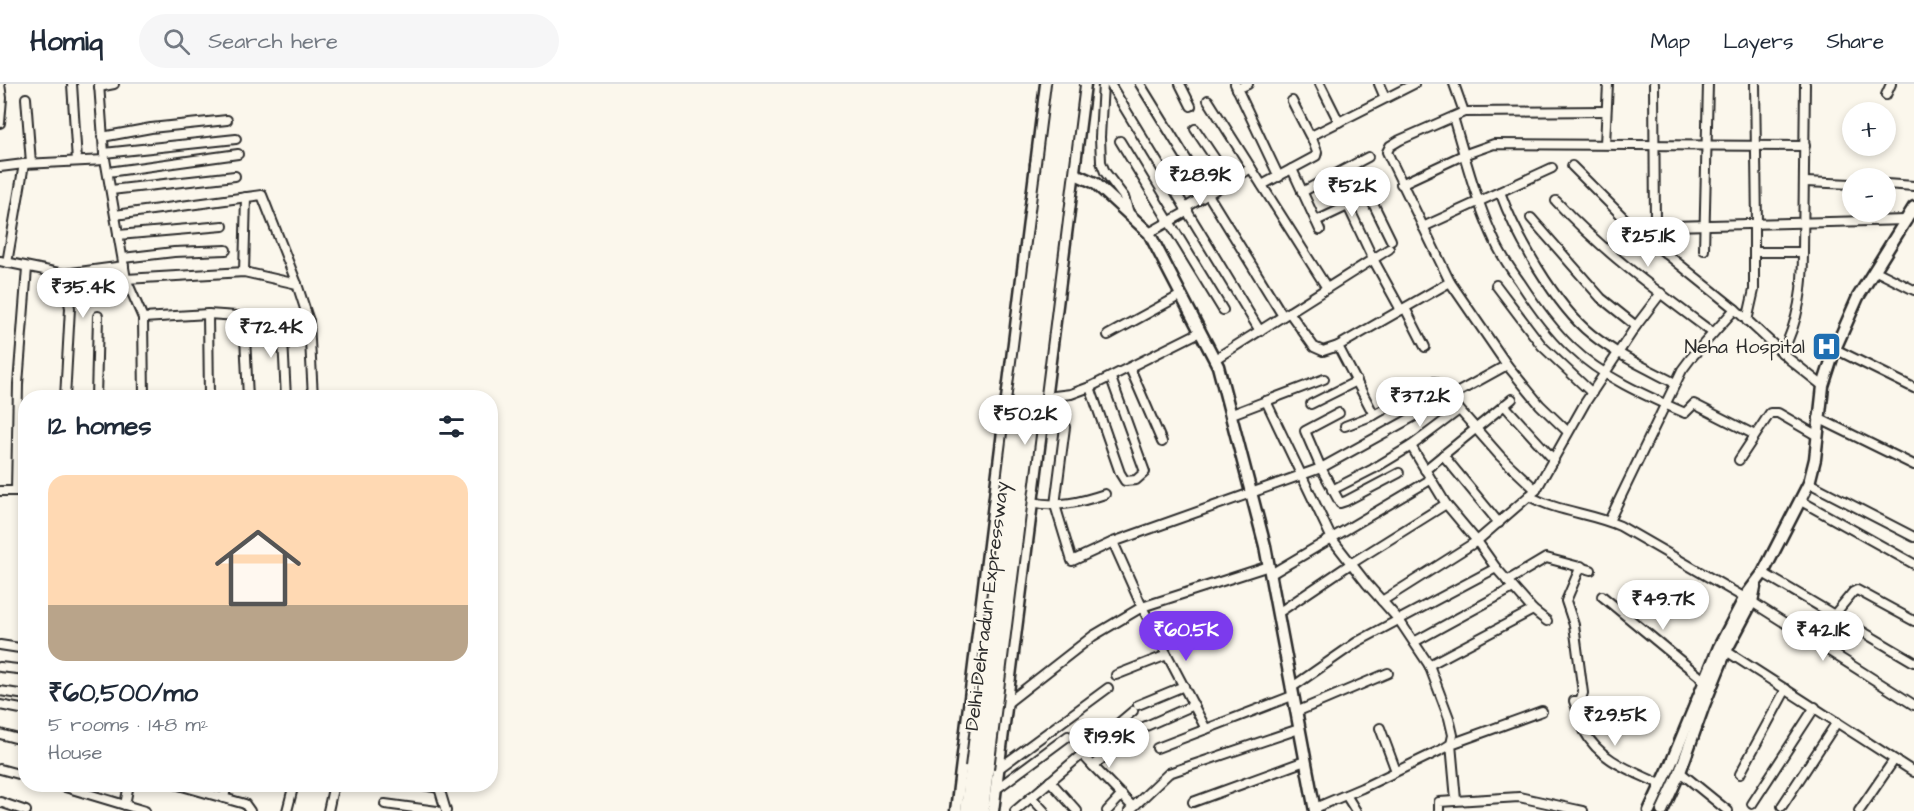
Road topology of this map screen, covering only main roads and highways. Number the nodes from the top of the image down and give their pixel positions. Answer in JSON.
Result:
{"nodes":[{"id":1,"x":1059,"y":84,"type":"edge"},
{"id":2,"x":1072,"y":84,"type":"edge"},
{"id":3,"x":986,"y":769,"type":"junction"},
{"id":4,"x":991,"y":810,"type":"edge"},
{"id":5,"x":968,"y":811,"type":"edge"}],
"edges":[{"from":1,"to":3,"type":"highway","name":"Delhi-Dehradun Expressway","bridge":true},
{"from":2,"to":3,"type":"highway","name":"Delhi-Dehradun Expressway","bridge":true},
{"from":3,"to":4,"type":"highway","name":"Delhi-Dehradun Expressway"},
{"from":3,"to":5,"type":"highway","name":"Delhi-Dehradun Expressway"}]}
